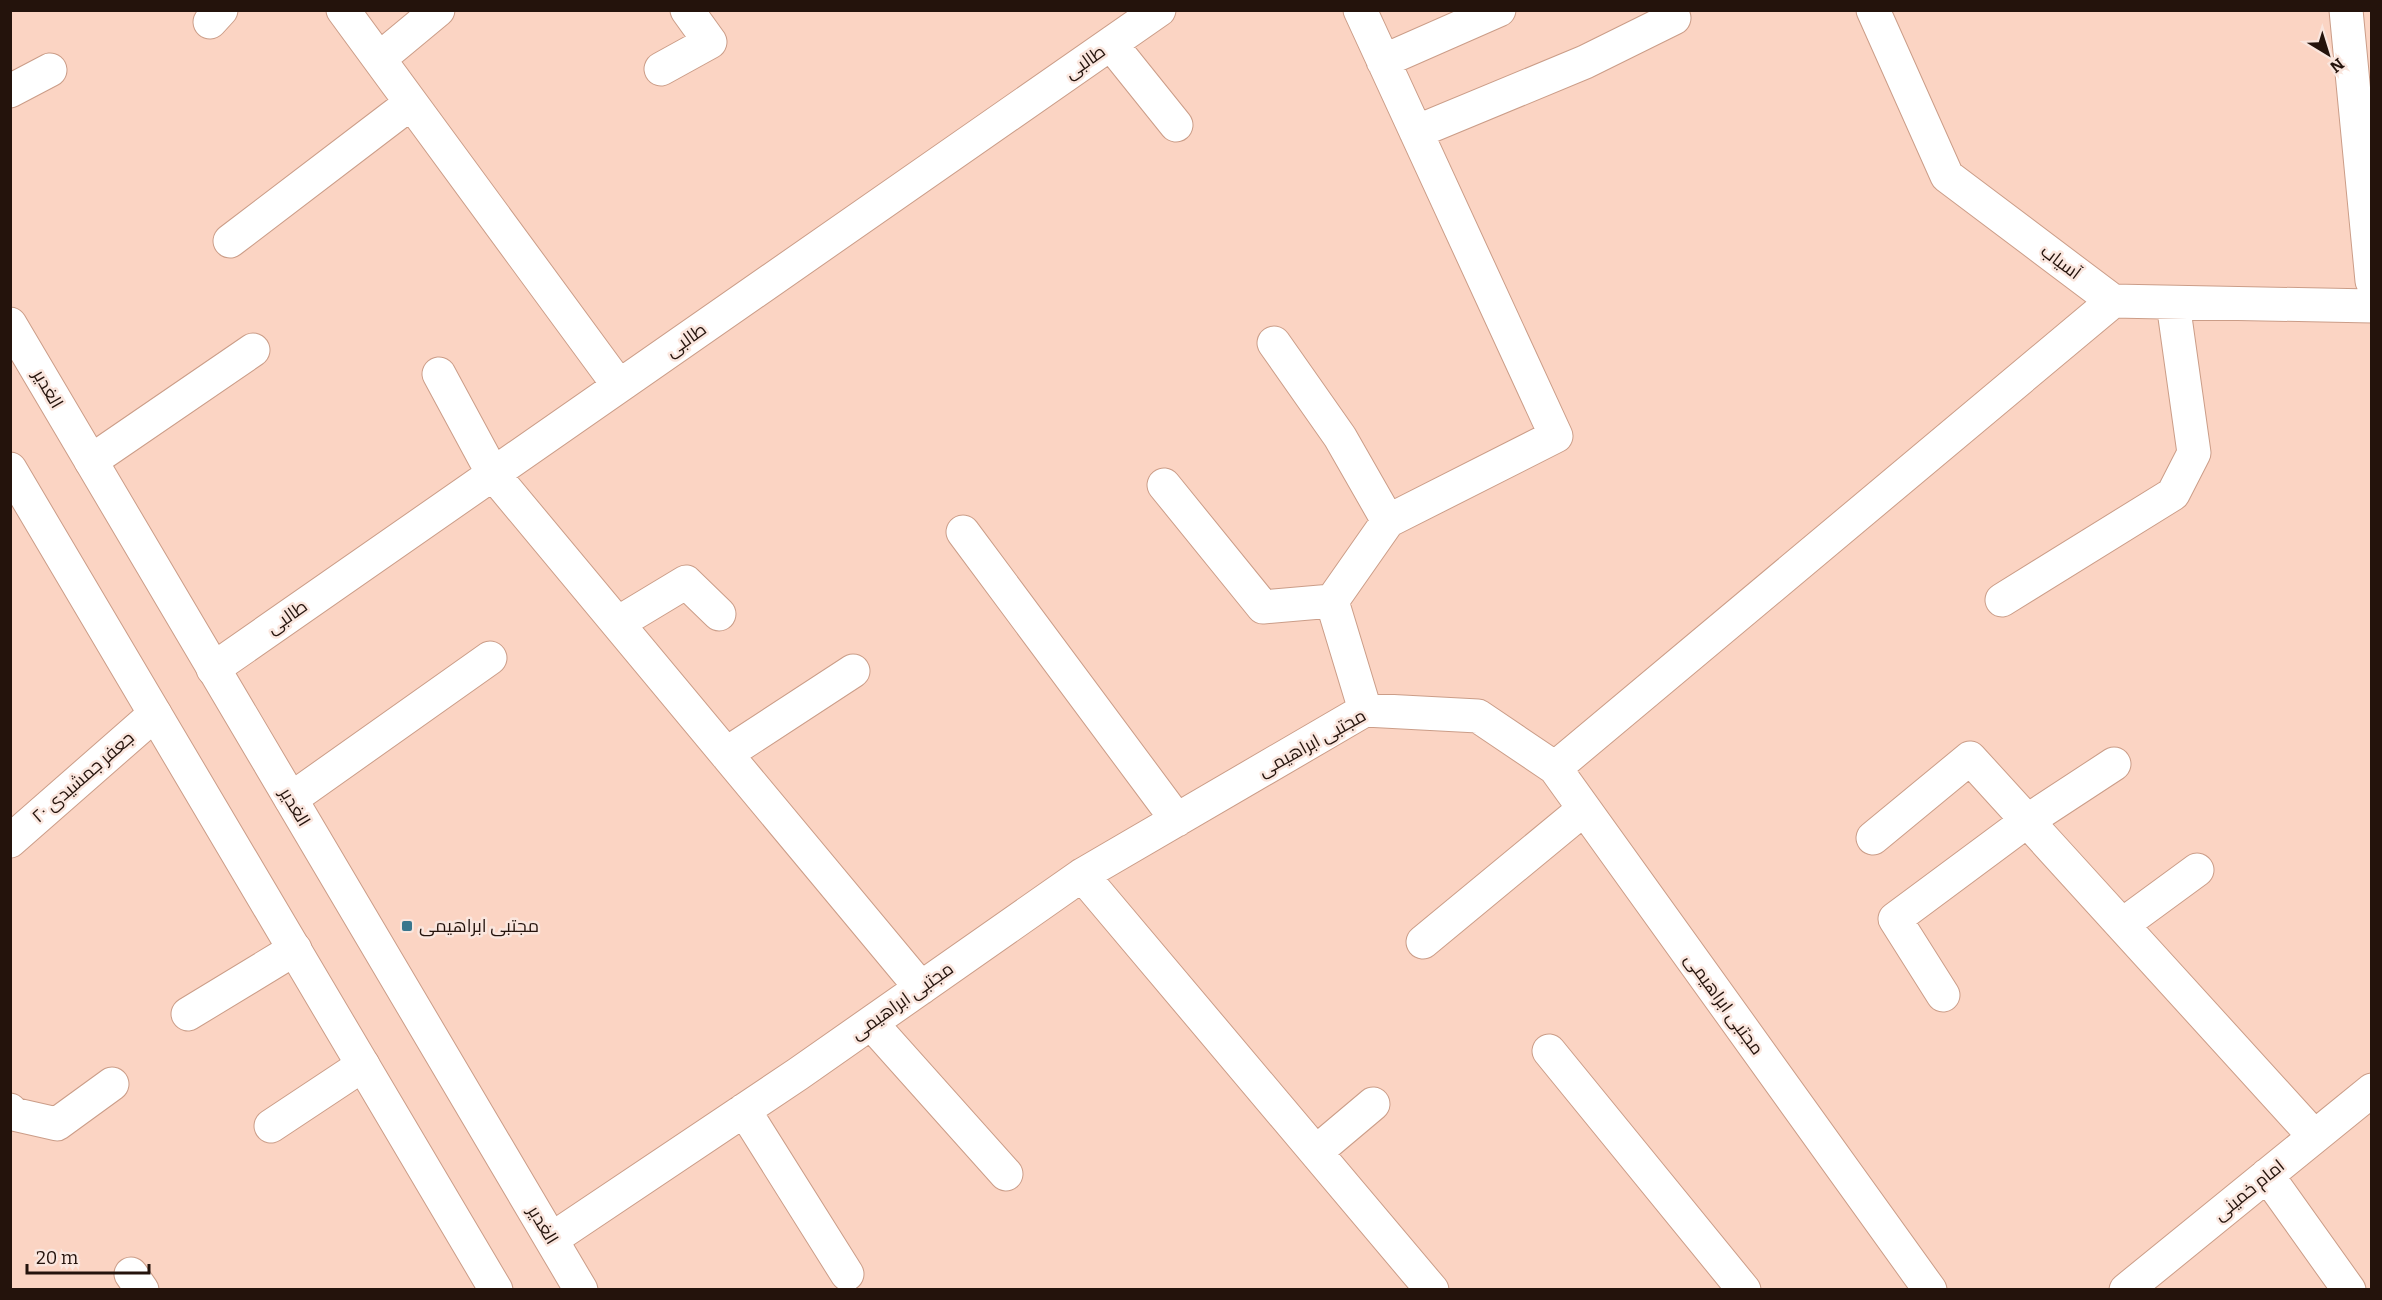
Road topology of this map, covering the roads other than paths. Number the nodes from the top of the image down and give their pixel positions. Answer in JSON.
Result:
{"nodes":[{"id":1,"x":343,"y":10,"type":"edge"},
{"id":2,"x":438,"y":10,"type":"edge"},
{"id":3,"x":687,"y":10,"type":"edge"},
{"id":4,"x":1159,"y":10,"type":"edge"},
{"id":5,"x":1360,"y":10,"type":"edge"},
{"id":6,"x":1499,"y":10,"type":"edge"},
{"id":7,"x":1671,"y":10,"type":"edge"},
{"id":8,"x":1873,"y":10,"type":"edge"},
{"id":9,"x":2346,"y":10,"type":"edge"},
{"id":10,"x":1110,"y":44,"type":"junction"},
{"id":11,"x":379,"y":59,"type":"junction"},
{"id":12,"x":1383,"y":61,"type":"junction"},
{"id":13,"x":661,"y":69,"type":"dead end"},
{"id":14,"x":50,"y":70,"type":"dead end"},
{"id":15,"x":10,"y":91,"type":"edge"},
{"id":16,"x":411,"y":103,"type":"junction"},
{"id":17,"x":1176,"y":125,"type":"dead end"},
{"id":18,"x":1416,"y":132,"type":"junction"},
{"id":19,"x":230,"y":241,"type":"dead end"},
{"id":20,"x":2372,"y":281,"type":"edge"},
{"id":21,"x":2113,"y":301,"type":"junction"},
{"id":22,"x":2173,"y":303,"type":"junction"},
{"id":23,"x":2372,"y":306,"type":"edge"},
{"id":24,"x":10,"y":324,"type":"edge"},
{"id":25,"x":1274,"y":343,"type":"dead end"},
{"id":26,"x":253,"y":350,"type":"dead end"},
{"id":27,"x":23,"y":369,"type":"edge"},
{"id":28,"x":439,"y":374,"type":"dead end"},
{"id":29,"x":619,"y":386,"type":"junction"},
{"id":30,"x":90,"y":461,"type":"junction"},
{"id":31,"x":10,"y":469,"type":"edge"},
{"id":32,"x":493,"y":474,"type":"junction"},
{"id":33,"x":1164,"y":485,"type":"dead end"},
{"id":34,"x":1388,"y":521,"type":"junction"},
{"id":35,"x":963,"y":532,"type":"dead end"},
{"id":36,"x":2002,"y":600,"type":"dead end"},
{"id":37,"x":1332,"y":601,"type":"junction"},
{"id":38,"x":719,"y":614,"type":"dead end"},
{"id":39,"x":618,"y":623,"type":"junction"},
{"id":40,"x":490,"y":658,"type":"dead end"},
{"id":41,"x":213,"y":669,"type":"junction"},
{"id":42,"x":853,"y":671,"type":"dead end"},
{"id":43,"x":1365,"y":710,"type":"junction"},
{"id":44,"x":155,"y":714,"type":"junction"},
{"id":45,"x":726,"y":754,"type":"junction"},
{"id":46,"x":2114,"y":764,"type":"dead end"},
{"id":47,"x":1555,"y":768,"type":"junction"},
{"id":48,"x":291,"y":800,"type":"junction"},
{"id":49,"x":1584,"y":809,"type":"junction"},
{"id":50,"x":1177,"y":820,"type":"junction"},
{"id":51,"x":2027,"y":821,"type":"junction"},
{"id":52,"x":1873,"y":838,"type":"dead end"},
{"id":53,"x":10,"y":841,"type":"edge"},
{"id":54,"x":2197,"y":870,"type":"dead end"},
{"id":55,"x":1082,"y":875,"type":"junction"},
{"id":56,"x":2122,"y":924,"type":"junction"},
{"id":57,"x":1423,"y":942,"type":"dead end"},
{"id":58,"x":295,"y":949,"type":"junction"},
{"id":59,"x":921,"y":988,"type":"junction"},
{"id":60,"x":1942,"y":995,"type":"dead end"},
{"id":61,"x":188,"y":1014,"type":"dead end"},
{"id":62,"x":871,"y":1023,"type":"junction"},
{"id":63,"x":1549,"y":1051,"type":"dead end"},
{"id":64,"x":363,"y":1065,"type":"junction"},
{"id":65,"x":112,"y":1084,"type":"dead end"},
{"id":66,"x":2372,"y":1090,"type":"edge"},
{"id":67,"x":1373,"y":1104,"type":"dead end"},
{"id":68,"x":10,"y":1110,"type":"edge"},
{"id":69,"x":744,"y":1110,"type":"junction"},
{"id":70,"x":271,"y":1126,"type":"dead end"},
{"id":71,"x":2314,"y":1136,"type":"junction"},
{"id":72,"x":1316,"y":1152,"type":"junction"},
{"id":73,"x":1006,"y":1174,"type":"dead end"},
{"id":74,"x":2267,"y":1175,"type":"junction"},
{"id":75,"x":552,"y":1239,"type":"junction"},
{"id":76,"x":847,"y":1274,"type":"dead end"},
{"id":77,"x":487,"y":1286,"type":"edge"},
{"id":78,"x":581,"y":1290,"type":"edge"},
{"id":79,"x":1432,"y":1290,"type":"edge"},
{"id":80,"x":1744,"y":1290,"type":"edge"},
{"id":81,"x":1930,"y":1290,"type":"edge"},
{"id":82,"x":2126,"y":1290,"type":"edge"},
{"id":83,"x":2349,"y":1290,"type":"edge"}],
"edges":[{"from":1,"to":11,"type":"street"},
{"from":2,"to":11,"type":"street"},
{"from":3,"to":13,"type":"street"},
{"from":4,"to":10,"type":"street","name":"طالبی"},
{"from":5,"to":12,"type":"street"},
{"from":6,"to":12,"type":"street"},
{"from":7,"to":18,"type":"street"},
{"from":8,"to":21,"type":"street","name":"آسیاب"},
{"from":9,"to":20,"type":"street"},
{"from":10,"to":17,"type":"street"},
{"from":10,"to":29,"type":"street","name":"طالبی"},
{"from":11,"to":16,"type":"street"},
{"from":12,"to":18,"type":"street"},
{"from":14,"to":15,"type":"street"},
{"from":16,"to":19,"type":"street"},
{"from":16,"to":29,"type":"street"},
{"from":18,"to":34,"type":"street"},
{"from":21,"to":22,"type":"street"},
{"from":21,"to":47,"type":"street"},
{"from":22,"to":23,"type":"street"},
{"from":22,"to":36,"type":"street"},
{"from":24,"to":27,"type":"street","name":"الغدیر"},
{"from":25,"to":34,"type":"street"},
{"from":26,"to":30,"type":"street"},
{"from":27,"to":30,"type":"street","name":"الغدیر"},
{"from":28,"to":32,"type":"street"},
{"from":29,"to":32,"type":"street","name":"طالبی"},
{"from":30,"to":41,"type":"street","name":"الغدیر"},
{"from":31,"to":44,"type":"street"},
{"from":32,"to":39,"type":"street"},
{"from":32,"to":41,"type":"street","name":"طالبی"},
{"from":33,"to":37,"type":"street"},
{"from":34,"to":37,"type":"street"},
{"from":35,"to":50,"type":"street"},
{"from":37,"to":43,"type":"street"},
{"from":38,"to":39,"type":"street"},
{"from":39,"to":45,"type":"street"},
{"from":40,"to":48,"type":"street"},
{"from":41,"to":48,"type":"street","name":"الغدیر"},
{"from":42,"to":45,"type":"street"},
{"from":43,"to":47,"type":"street","name":"مجتبی ابراهیمی"},
{"from":43,"to":50,"type":"street","name":"مجتبی ابراهیمی"},
{"from":44,"to":53,"type":"street","name":"جعفر جمشیدی ۲۰"},
{"from":44,"to":58,"type":"street"},
{"from":45,"to":59,"type":"street"},
{"from":46,"to":51,"type":"street"},
{"from":47,"to":49,"type":"street","name":"مجتبی ابراهیمی"},
{"from":48,"to":75,"type":"street","name":"الغدیر"},
{"from":49,"to":57,"type":"street"},
{"from":49,"to":81,"type":"street","name":"مجتبی ابراهیمی"},
{"from":50,"to":55,"type":"street","name":"مجتبی ابراهیمی"},
{"from":51,"to":52,"type":"street"},
{"from":51,"to":56,"type":"street"},
{"from":51,"to":60,"type":"street"},
{"from":54,"to":56,"type":"street"},
{"from":55,"to":59,"type":"street","name":"مجتبی ابراهیمی"},
{"from":55,"to":72,"type":"street"},
{"from":56,"to":71,"type":"street"},
{"from":58,"to":61,"type":"street"},
{"from":58,"to":64,"type":"street"},
{"from":59,"to":62,"type":"street","name":"مجتبی ابراهیمی"},
{"from":62,"to":69,"type":"street","name":"مجتبی ابراهیمی"},
{"from":62,"to":73,"type":"street"},
{"from":63,"to":80,"type":"street"},
{"from":64,"to":70,"type":"street"},
{"from":64,"to":77,"type":"street"},
{"from":65,"to":68,"type":"street"},
{"from":66,"to":71,"type":"street","name":"امام خمینی"},
{"from":67,"to":72,"type":"street"},
{"from":69,"to":75,"type":"street","name":"مجتبی ابراهیمی"},
{"from":69,"to":76,"type":"street"},
{"from":71,"to":74,"type":"street","name":"امام خمینی"},
{"from":72,"to":79,"type":"street"},
{"from":74,"to":82,"type":"street","name":"امام خمینی"},
{"from":74,"to":83,"type":"street"},
{"from":75,"to":78,"type":"street","name":"الغدیر"}]}
